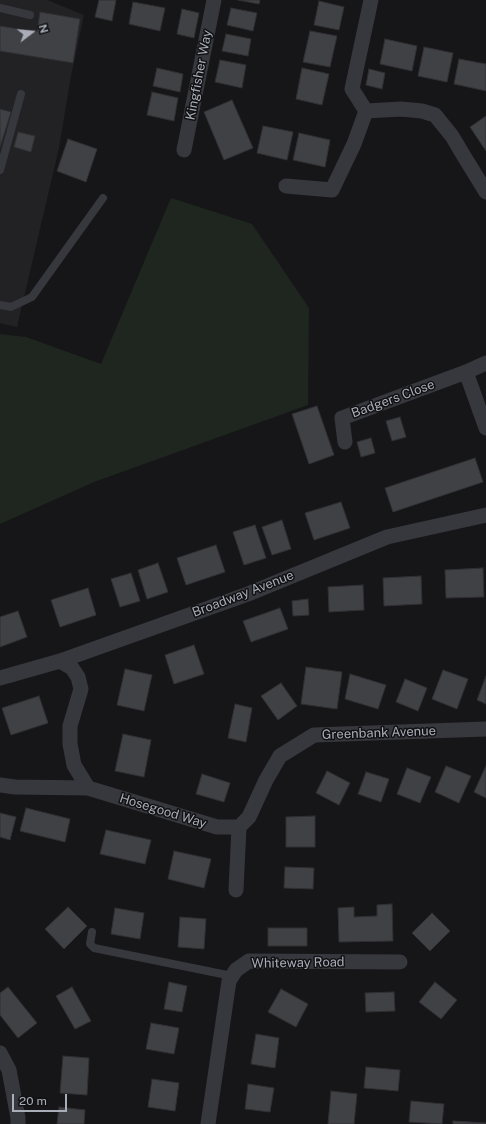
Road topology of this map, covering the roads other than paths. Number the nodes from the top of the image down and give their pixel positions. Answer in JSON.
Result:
{"nodes":[{"id":1,"x":214,"y":0,"type":"edge"},
{"id":2,"x":371,"y":0,"type":"edge"},
{"id":3,"x":0,"y":8,"type":"edge"},
{"id":4,"x":30,"y":15,"type":"dead end"},
{"id":5,"x":21,"y":94,"type":"dead end"},
{"id":6,"x":366,"y":111,"type":"junction"},
{"id":7,"x":184,"y":150,"type":"dead end"},
{"id":8,"x":0,"y":170,"type":"edge"},
{"id":9,"x":286,"y":186,"type":"dead end"},
{"id":10,"x":486,"y":192,"type":"edge"},
{"id":11,"x":102,"y":198,"type":"dead end"},
{"id":12,"x":0,"y":305,"type":"edge"},
{"id":13,"x":486,"y":362,"type":"edge"},
{"id":14,"x":466,"y":372,"type":"junction"},
{"id":15,"x":486,"y":428,"type":"edge"},
{"id":16,"x":345,"y":442,"type":"dead end"},
{"id":17,"x":486,"y":515,"type":"edge"},
{"id":18,"x":60,"y":661,"type":"junction"},
{"id":19,"x":0,"y":678,"type":"edge"},
{"id":20,"x":486,"y":729,"type":"edge"},
{"id":21,"x":0,"y":785,"type":"edge"},
{"id":22,"x":88,"y":788,"type":"junction"},
{"id":23,"x":239,"y":827,"type":"junction"},
{"id":24,"x":236,"y":890,"type":"dead end"},
{"id":25,"x":92,"y":932,"type":"dead end"},
{"id":26,"x":400,"y":962,"type":"dead end"},
{"id":27,"x":232,"y":976,"type":"junction"},
{"id":28,"x":0,"y":1053,"type":"edge"},
{"id":29,"x":18,"y":1124,"type":"edge"},
{"id":30,"x":208,"y":1124,"type":"edge"}],
"edges":[{"from":1,"to":7,"type":"street","name":"Kingfisher Way"},
{"from":2,"to":6,"type":"street"},
{"from":3,"to":4,"type":"lane"},
{"from":5,"to":8,"type":"lane"},
{"from":6,"to":9,"type":"street"},
{"from":6,"to":10,"type":"street"},
{"from":11,"to":12,"type":"lane"},
{"from":13,"to":14,"type":"street","name":"Badgers Close"},
{"from":14,"to":15,"type":"street"},
{"from":14,"to":16,"type":"street","name":"Badgers Close"},
{"from":17,"to":18,"type":"street","name":"Broadway Avenue"},
{"from":18,"to":19,"type":"street","name":"Broadway Avenue"},
{"from":18,"to":22,"type":"street"},
{"from":20,"to":23,"type":"street","name":"Greenbank Avenue"},
{"from":21,"to":22,"type":"street","name":"Hosegood Way"},
{"from":22,"to":23,"type":"street","name":"Hosegood Way"},
{"from":23,"to":24,"type":"street"},
{"from":25,"to":27,"type":"lane"},
{"from":26,"to":27,"type":"street","name":"Whiteway Road"},
{"from":27,"to":30,"type":"street"},
{"from":28,"to":29,"type":"street"}]}
